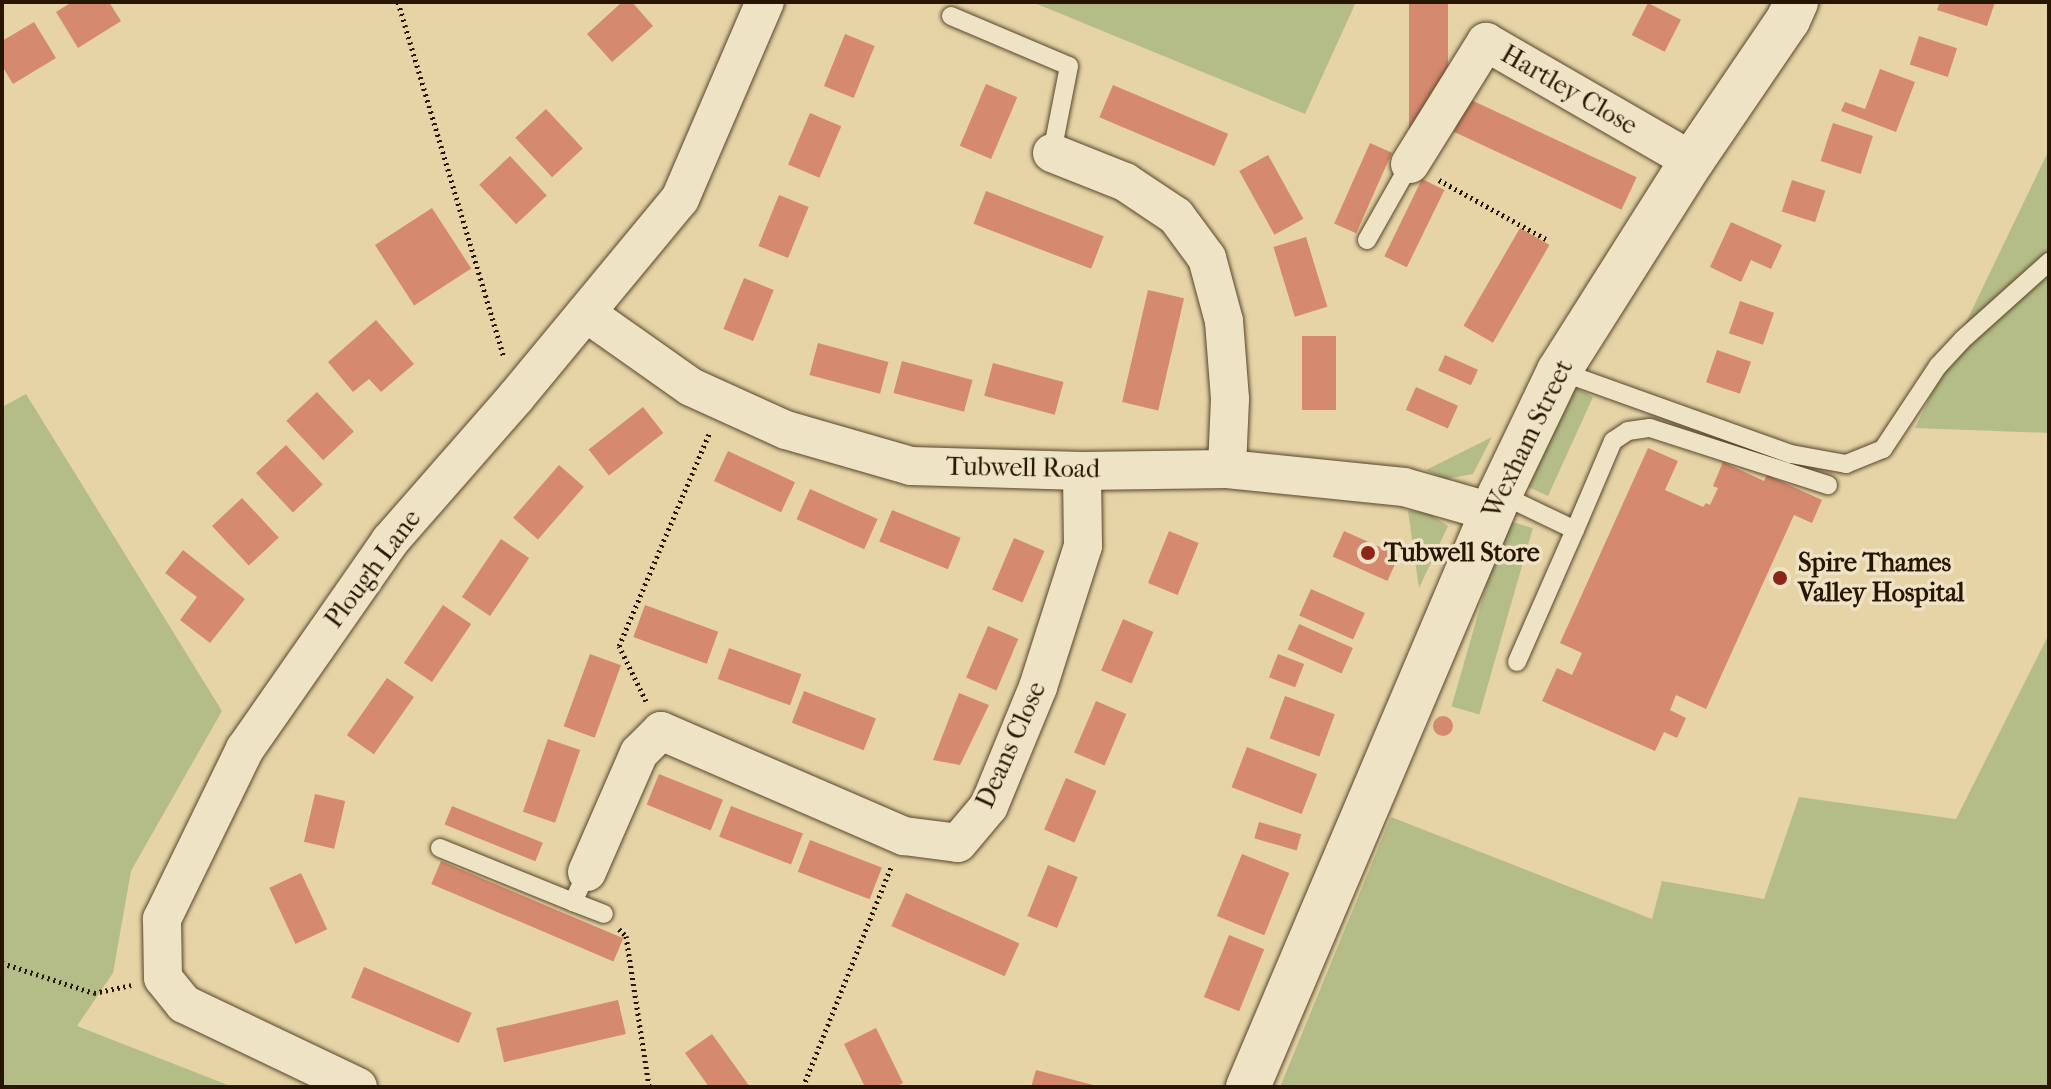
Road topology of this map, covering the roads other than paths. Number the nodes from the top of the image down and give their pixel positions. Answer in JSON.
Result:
{"nodes":[{"id":1,"x":765,"y":2,"type":"edge"},
{"id":2,"x":1796,"y":2,"type":"edge"},
{"id":3,"x":951,"y":16,"type":"dead end"},
{"id":4,"x":1052,"y":153,"type":"joint"},
{"id":5,"x":1692,"y":161,"type":"junction"},
{"id":6,"x":1410,"y":164,"type":"joint"},
{"id":7,"x":1367,"y":240,"type":"dead end"},
{"id":8,"x":2049,"y":262,"type":"edge"},
{"id":9,"x":586,"y":313,"type":"junction"},
{"id":10,"x":1559,"y":371,"type":"junction"},
{"id":11,"x":1227,"y":469,"type":"junction"},
{"id":12,"x":1082,"y":471,"type":"junction"},
{"id":13,"x":1828,"y":485,"type":"dead end"},
{"id":14,"x":1496,"y":503,"type":"junction"},
{"id":15,"x":1575,"y":530,"type":"junction"},
{"id":16,"x":1517,"y":662,"type":"dead end"},
{"id":17,"x":440,"y":848,"type":"dead end"},
{"id":18,"x":580,"y":887,"type":"junction"},
{"id":19,"x":604,"y":914,"type":"road end"},
{"id":20,"x":358,"y":1087,"type":"edge"},
{"id":21,"x":1248,"y":1087,"type":"edge"}],
"edges":[{"from":1,"to":9,"type":"street","name":"Plough Lane"},
{"from":2,"to":5,"type":"street","name":"Wexham Street"},
{"from":3,"to":4,"type":"lane"},
{"from":4,"to":11,"type":"street"},
{"from":5,"to":6,"type":"street","name":"Hartley Close"},
{"from":5,"to":10,"type":"street","name":"Wexham Street"},
{"from":6,"to":7,"type":"lane"},
{"from":8,"to":10,"type":"lane"},
{"from":9,"to":12,"type":"street","name":"Tubwell Road"},
{"from":9,"to":20,"type":"street","name":"Plough Lane"},
{"from":10,"to":14,"type":"street","name":"Wexham Street"},
{"from":11,"to":12,"type":"street","name":"Tubwell Road"},
{"from":11,"to":14,"type":"street","name":"Tubwell Road"},
{"from":12,"to":18,"type":"street","name":"Deans Close"},
{"from":13,"to":15,"type":"lane"},
{"from":14,"to":15,"type":"lane"},
{"from":14,"to":21,"type":"street","name":"Wexham Street"},
{"from":15,"to":16,"type":"lane"},
{"from":17,"to":18,"type":"lane"},
{"from":18,"to":19,"type":"lane"}]}
